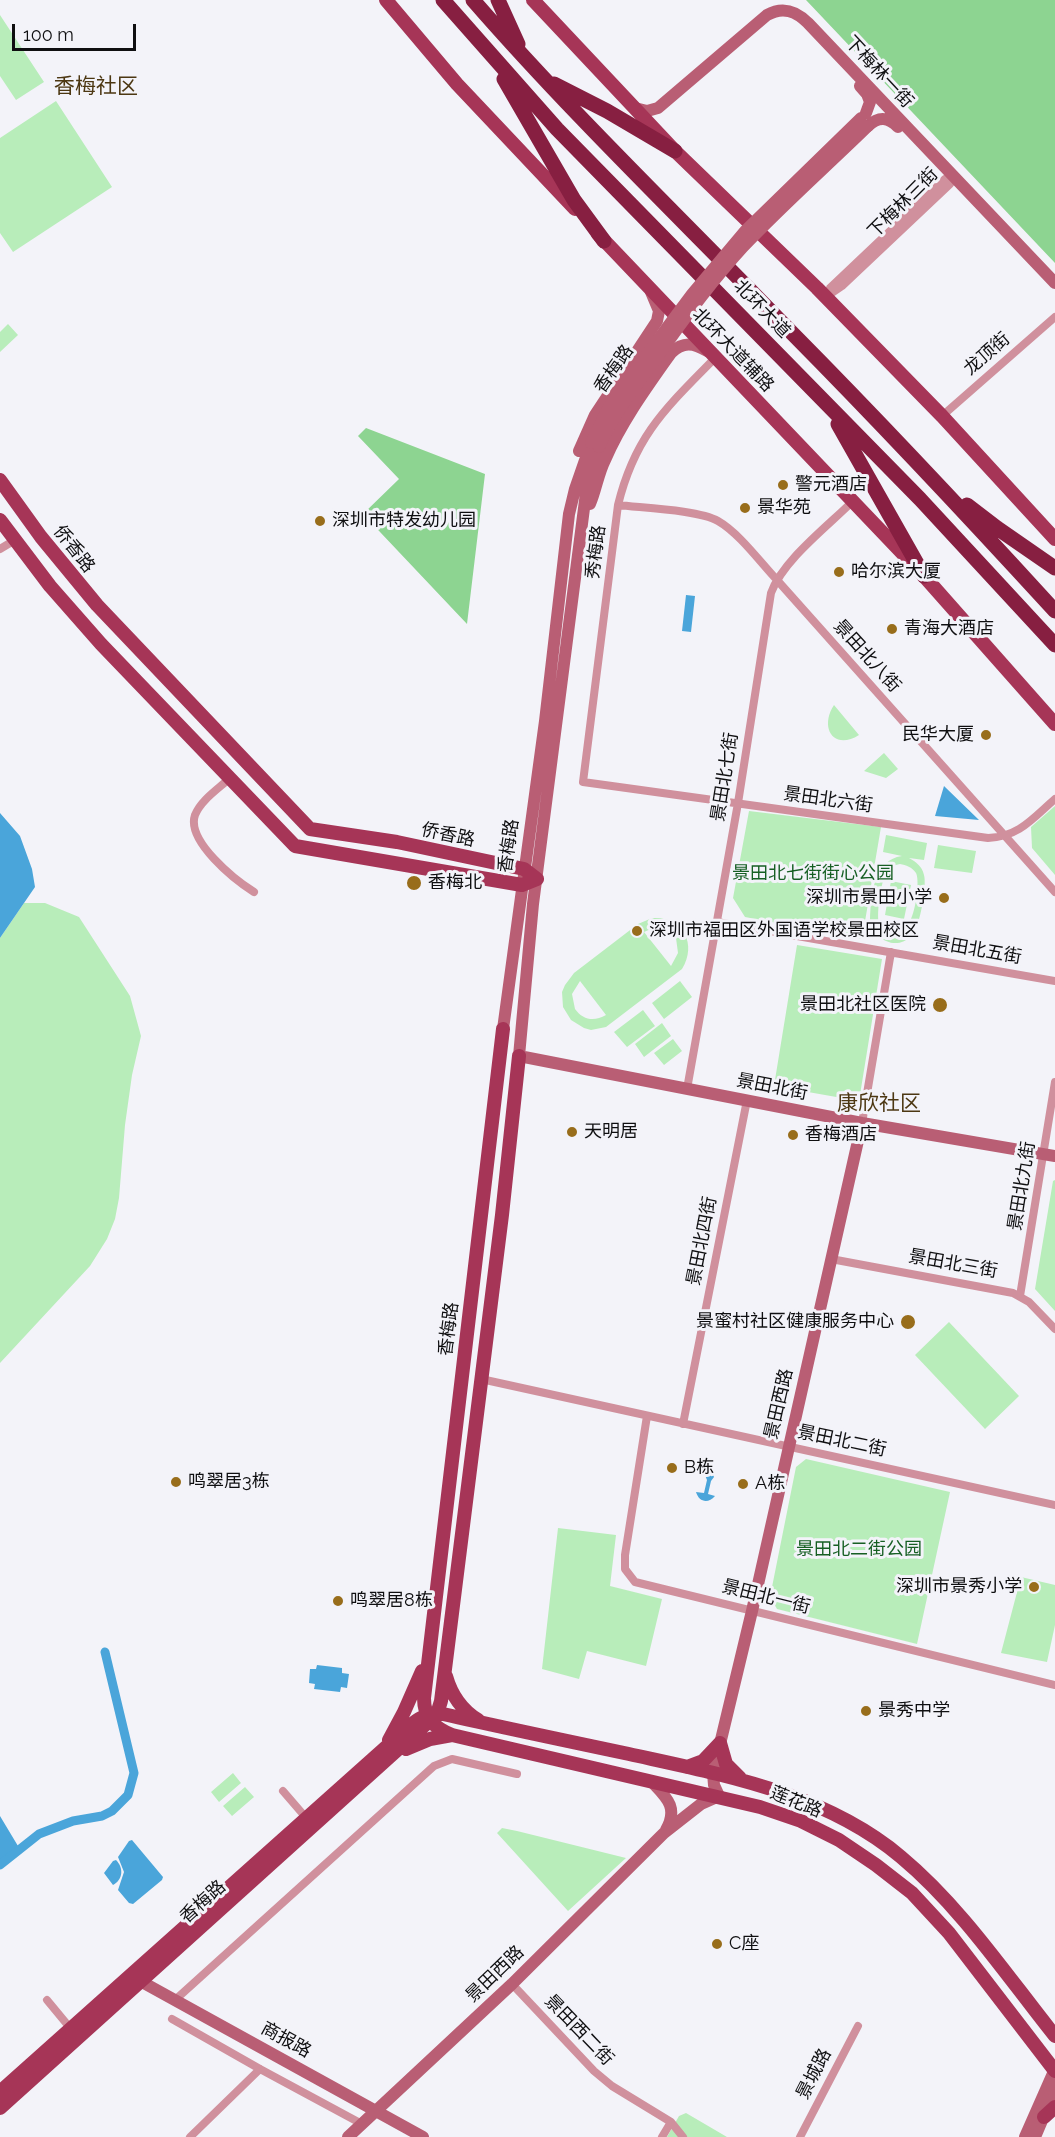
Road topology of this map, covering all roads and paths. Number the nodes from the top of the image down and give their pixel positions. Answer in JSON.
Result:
{"nodes":[{"id":1,"x":386,"y":0,"type":"edge"},
{"id":2,"x":443,"y":0,"type":"edge"},
{"id":3,"x":473,"y":0,"type":"edge"},
{"id":4,"x":498,"y":0,"type":"edge"},
{"id":5,"x":533,"y":0,"type":"edge"},
{"id":6,"x":483,"y":46,"type":"junction"},
{"id":7,"x":524,"y":58,"type":"junction"},
{"id":8,"x":543,"y":79,"type":"junction"},
{"id":9,"x":635,"y":108,"type":"junction"},
{"id":10,"x":660,"y":110,"type":"junction"},
{"id":11,"x":894,"y":118,"type":"junction"},
{"id":12,"x":865,"y":119,"type":"junction"},
{"id":13,"x":660,"y":135,"type":"junction"},
{"id":14,"x":675,"y":151,"type":"junction"},
{"id":15,"x":950,"y":180,"type":"junction"},
{"id":16,"x":604,"y":241,"type":"junction"},
{"id":17,"x":1055,"y":283,"type":"edge"},
{"id":18,"x":650,"y":289,"type":"junction"},
{"id":19,"x":1055,"y":294,"type":"edge"},
{"id":20,"x":826,"y":297,"type":"junction"},
{"id":21,"x":1055,"y":317,"type":"edge"},
{"id":22,"x":646,"y":336,"type":"junction"},
{"id":23,"x":671,"y":353,"type":"junction"},
{"id":24,"x":712,"y":355,"type":"junction"},
{"id":25,"x":828,"y":406,"type":"junction"},
{"id":26,"x":942,"y":416,"type":"junction"},
{"id":27,"x":595,"y":445,"type":"junction"},
{"id":28,"x":929,"y":474,"type":"junction"},
{"id":29,"x":0,"y":480,"type":"edge"},
{"id":30,"x":853,"y":501,"type":"junction"},
{"id":31,"x":618,"y":505,"type":"junction"},
{"id":32,"x":569,"y":514,"type":"junction"},
{"id":33,"x":583,"y":519,"type":"junction"},
{"id":34,"x":0,"y":520,"type":"edge"},
{"id":35,"x":15,"y":540,"type":"junction"},
{"id":36,"x":1055,"y":540,"type":"edge"},
{"id":37,"x":0,"y":549,"type":"edge"},
{"id":38,"x":1055,"y":568,"type":"edge"},
{"id":39,"x":924,"y":576,"type":"junction"},
{"id":40,"x":777,"y":580,"type":"junction"},
{"id":41,"x":1055,"y":611,"type":"edge"},
{"id":42,"x":1055,"y":645,"type":"edge"},
{"id":43,"x":1055,"y":724,"type":"edge"},
{"id":44,"x":230,"y":778,"type":"junction"},
{"id":45,"x":583,"y":782,"type":"joint"},
{"id":46,"x":1055,"y":799,"type":"edge"},
{"id":47,"x":738,"y":803,"type":"junction"},
{"id":48,"x":1006,"y":837,"type":"junction"},
{"id":49,"x":524,"y":869,"type":"junction"},
{"id":50,"x":537,"y":879,"type":"junction"},
{"id":51,"x":522,"y":885,"type":"junction"},
{"id":52,"x":254,"y":892,"type":"dead end"},
{"id":53,"x":1055,"y":892,"type":"edge"},
{"id":54,"x":717,"y":922,"type":"junction"},
{"id":55,"x":891,"y":952,"type":"junction"},
{"id":56,"x":1055,"y":981,"type":"edge"},
{"id":57,"x":503,"y":1029,"type":"junction"},
{"id":58,"x":501,"y":1051,"type":"junction"},
{"id":59,"x":519,"y":1056,"type":"junction"},
{"id":60,"x":1055,"y":1082,"type":"edge"},
{"id":61,"x":687,"y":1089,"type":"junction"},
{"id":62,"x":749,"y":1101,"type":"junction"},
{"id":63,"x":862,"y":1123,"type":"junction"},
{"id":64,"x":1049,"y":1155,"type":"edge"},
{"id":65,"x":502,"y":1215,"type":"junction"},
{"id":66,"x":481,"y":1217,"type":"junction"},
{"id":67,"x":831,"y":1259,"type":"junction"},
{"id":68,"x":1020,"y":1296,"type":"junction"},
{"id":69,"x":1055,"y":1329,"type":"edge"},
{"id":70,"x":481,"y":1379,"type":"junction"},
{"id":71,"x":647,"y":1416,"type":"junction"},
{"id":72,"x":686,"y":1424,"type":"junction"},
{"id":73,"x":788,"y":1446,"type":"junction"},
{"id":74,"x":1055,"y":1505,"type":"edge"},
{"id":75,"x":752,"y":1611,"type":"junction"},
{"id":76,"x":430,"y":1646,"type":"junction"},
{"id":77,"x":445,"y":1670,"type":"junction"},
{"id":78,"x":1055,"y":1685,"type":"edge"},
{"id":79,"x":432,"y":1717,"type":"junction"},
{"id":80,"x":488,"y":1724,"type":"junction"},
{"id":81,"x":452,"y":1735,"type":"junction"},
{"id":82,"x":549,"y":1737,"type":"junction"},
{"id":83,"x":720,"y":1743,"type":"junction"},
{"id":84,"x":377,"y":1755,"type":"junction"},
{"id":85,"x":394,"y":1755,"type":"junction"},
{"id":86,"x":544,"y":1756,"type":"junction"},
{"id":87,"x":687,"y":1767,"type":"junction"},
{"id":88,"x":712,"y":1773,"type":"junction"},
{"id":89,"x":517,"y":1774,"type":"dead end"},
{"id":90,"x":651,"y":1780,"type":"junction"},
{"id":91,"x":747,"y":1782,"type":"junction"},
{"id":92,"x":283,"y":1791,"type":"dead end"},
{"id":93,"x":719,"y":1796,"type":"junction"},
{"id":94,"x":311,"y":1822,"type":"junction"},
{"id":95,"x":664,"y":1833,"type":"junction"},
{"id":96,"x":136,"y":1979,"type":"junction"},
{"id":97,"x":512,"y":1984,"type":"junction"},
{"id":98,"x":47,"y":2000,"type":"dead end"},
{"id":99,"x":175,"y":2000,"type":"junction"},
{"id":100,"x":1036,"y":2012,"type":"junction"},
{"id":101,"x":1055,"y":2018,"type":"edge"},
{"id":102,"x":172,"y":2019,"type":"dead end"},
{"id":103,"x":858,"y":2026,"type":"dead end"},
{"id":104,"x":71,"y":2029,"type":"junction"},
{"id":105,"x":1055,"y":2036,"type":"edge"},
{"id":106,"x":260,"y":2069,"type":"junction"},
{"id":107,"x":1055,"y":2070,"type":"edge"},
{"id":108,"x":1055,"y":2090,"type":"edge"},
{"id":109,"x":0,"y":2092,"type":"edge"},
{"id":110,"x":1055,"y":2107,"type":"edge"},
{"id":111,"x":0,"y":2108,"type":"edge"},
{"id":112,"x":376,"y":2111,"type":"junction"},
{"id":113,"x":1044,"y":2117,"type":"junction"},
{"id":114,"x":671,"y":2122,"type":"junction"},
{"id":115,"x":362,"y":2124,"type":"junction"},
{"id":116,"x":190,"y":2137,"type":"edge"},
{"id":117,"x":348,"y":2137,"type":"edge"},
{"id":118,"x":423,"y":2137,"type":"edge"},
{"id":119,"x":662,"y":2137,"type":"edge"},
{"id":120,"x":683,"y":2137,"type":"edge"},
{"id":121,"x":800,"y":2137,"type":"edge"},
{"id":122,"x":1026,"y":2137,"type":"edge"},
{"id":123,"x":1035,"y":2137,"type":"edge"}],
"edges":[{"from":1,"to":16,"type":"main road","name":"北环大道辅路"},
{"from":2,"to":6,"type":"highway","name":"北环大道"},
{"from":3,"to":7,"type":"highway","name":"北环大道"},
{"from":4,"to":7,"type":"highway"},
{"from":5,"to":9,"type":"main road"},
{"from":6,"to":16,"type":"highway"},
{"from":6,"to":25,"type":"highway","name":"北环大道"},
{"from":7,"to":8,"type":"highway","name":"北环大道"},
{"from":8,"to":14,"type":"highway"},
{"from":8,"to":28,"type":"highway","name":"北环大道"},
{"from":9,"to":10,"type":"street"},
{"from":9,"to":13,"type":"main road"},
{"from":10,"to":11,"type":"street","name":"下梅林一街"},
{"from":10,"to":12,"type":"street","name":"下梅林一街"},
{"from":10,"to":13,"type":"street"},
{"from":11,"to":12,"type":"street"},
{"from":11,"to":15,"type":"street","name":"下梅林一街"},
{"from":12,"to":27,"type":"street","name":"香梅路","bridge":true},
{"from":13,"to":14,"type":"main road"},
{"from":14,"to":20,"type":"main road"},
{"from":15,"to":17,"type":"street","name":"下梅林一街"},
{"from":15,"to":19,"type":"street","name":"下梅林一街"},
{"from":15,"to":20,"type":"street","name":"下梅林三街"},
{"from":16,"to":18,"type":"main road","name":"北环大道辅路"},
{"from":18,"to":22,"type":"street"},
{"from":18,"to":24,"type":"main road","name":"北环大道辅路"},
{"from":20,"to":26,"type":"main road"},
{"from":21,"to":26,"type":"street","name":"龙顶街"},
{"from":22,"to":23,"type":"street"},
{"from":22,"to":32,"type":"street"},
{"from":23,"to":24,"type":"street"},
{"from":23,"to":33,"type":"street"},
{"from":24,"to":30,"type":"main road","name":"北环大道辅路"},
{"from":24,"to":31,"type":"street","name":"秀梅路"},
{"from":25,"to":39,"type":"highway"},
{"from":25,"to":42,"type":"highway","name":"北环大道"},
{"from":26,"to":36,"type":"main road"},
{"from":27,"to":32,"type":"street","name":"香梅路"},
{"from":27,"to":33,"type":"street","name":"香梅路"},
{"from":28,"to":38,"type":"highway"},
{"from":28,"to":41,"type":"highway","name":"北环大道"},
{"from":29,"to":49,"type":"main road","name":"侨香路"},
{"from":30,"to":39,"type":"main road","name":"北环大道辅路"},
{"from":30,"to":40,"type":"street","name":"景田北七街"},
{"from":31,"to":40,"type":"street","name":"景田北八街"},
{"from":31,"to":45,"type":"street","name":"秀梅路"},
{"from":32,"to":49,"type":"street","name":"香梅路"},
{"from":33,"to":50,"type":"street","name":"香梅路"},
{"from":34,"to":35,"type":"main road","name":"侨香路"},
{"from":35,"to":37,"type":"street"},
{"from":35,"to":44,"type":"main road","name":"侨香路"},
{"from":39,"to":43,"type":"main road","name":"北环大道辅路"},
{"from":40,"to":47,"type":"street","name":"景田北七街"},
{"from":40,"to":48,"type":"street","name":"景田北八街"},
{"from":44,"to":51,"type":"main road","name":"侨香路"},
{"from":44,"to":52,"type":"street"},
{"from":45,"to":47,"type":"street","name":"景田北六街"},
{"from":46,"to":48,"type":"street"},
{"from":47,"to":48,"type":"street","name":"景田北六街"},
{"from":47,"to":54,"type":"street","name":"景田北七街"},
{"from":48,"to":53,"type":"street","name":"景田北八街"},
{"from":49,"to":50,"type":"main road","name":"侨香路"},
{"from":49,"to":51,"type":"street","name":"香梅路"},
{"from":50,"to":51,"type":"main road"},
{"from":50,"to":59,"type":"street","name":"香梅路"},
{"from":51,"to":57,"type":"street","name":"香梅路"},
{"from":54,"to":55,"type":"street","name":"景田北五街"},
{"from":54,"to":61,"type":"street","name":"景田北七街"},
{"from":55,"to":56,"type":"street","name":"景田北五街"},
{"from":55,"to":63,"type":"street","name":"景田西路"},
{"from":57,"to":58,"type":"main road","name":"香梅路"},
{"from":57,"to":59,"type":"main road"},
{"from":58,"to":59,"type":"main road"},
{"from":58,"to":66,"type":"main road","name":"香梅路"},
{"from":59,"to":61,"type":"street","name":"景田北街"},
{"from":59,"to":65,"type":"main road","name":"香梅路"},
{"from":60,"to":64,"type":"street","name":"景田北九街"},
{"from":61,"to":62,"type":"street","name":"景田北街"},
{"from":62,"to":63,"type":"street","name":"景田北街"},
{"from":62,"to":72,"type":"street","name":"景田北四街"},
{"from":63,"to":64,"type":"street","name":"景田北街"},
{"from":63,"to":67,"type":"street","name":"景田西路"},
{"from":64,"to":68,"type":"street","name":"景田北九街"},
{"from":65,"to":66,"type":"main road"},
{"from":65,"to":70,"type":"main road","name":"香梅路"},
{"from":66,"to":76,"type":"main road","name":"香梅路"},
{"from":67,"to":68,"type":"street","name":"景田北三街"},
{"from":67,"to":73,"type":"street","name":"景田西路"},
{"from":68,"to":69,"type":"street","name":"景田北三街"},
{"from":70,"to":71,"type":"street","name":"景田北二街"},
{"from":70,"to":77,"type":"main road","name":"香梅路"},
{"from":71,"to":72,"type":"street","name":"景田北二街"},
{"from":71,"to":75,"type":"street","name":"景田北一街"},
{"from":72,"to":73,"type":"street","name":"景田北二街"},
{"from":73,"to":74,"type":"street","name":"景田北二街"},
{"from":73,"to":75,"type":"street","name":"景田西路"},
{"from":75,"to":78,"type":"street","name":"景田北一街"},
{"from":75,"to":83,"type":"street","name":"景田西路"},
{"from":76,"to":79,"type":"main road","name":"香梅路"},
{"from":76,"to":84,"type":"main road"},
{"from":77,"to":79,"type":"main road","name":"香梅路"},
{"from":77,"to":80,"type":"main road"},
{"from":79,"to":80,"type":"main road","name":"莲花路"},
{"from":79,"to":81,"type":"main road","name":"莲花路"},
{"from":79,"to":84,"type":"main road","name":"香梅路"},
{"from":79,"to":85,"type":"main road","name":"香梅路"},
{"from":80,"to":82,"type":"main road","name":"莲花路"},
{"from":81,"to":85,"type":"main road"},
{"from":81,"to":86,"type":"main road","name":"莲花路"},
{"from":82,"to":86,"type":"main road"},
{"from":82,"to":87,"type":"main road","name":"莲花路"},
{"from":83,"to":87,"type":"main road"},
{"from":83,"to":88,"type":"street","name":"景田西路"},
{"from":83,"to":91,"type":"main road"},
{"from":84,"to":94,"type":"main road","name":"香梅路"},
{"from":85,"to":94,"type":"main road","name":"香梅路"},
{"from":86,"to":90,"type":"main road","name":"莲花路"},
{"from":87,"to":88,"type":"main road","name":"莲花路"},
{"from":88,"to":91,"type":"main road","name":"莲花路"},
{"from":88,"to":93,"type":"street"},
{"from":89,"to":99,"type":"street"},
{"from":90,"to":93,"type":"main road","name":"莲花路"},
{"from":90,"to":95,"type":"street"},
{"from":91,"to":100,"type":"main road","name":"莲花路"},
{"from":92,"to":94,"type":"street"},
{"from":93,"to":95,"type":"street","name":"景田西路"},
{"from":93,"to":107,"type":"main road","name":"莲花路"},
{"from":94,"to":96,"type":"main road","name":"香梅路"},
{"from":95,"to":97,"type":"street","name":"景田西路"},
{"from":96,"to":99,"type":"street","name":"商报路"},
{"from":96,"to":104,"type":"main road","name":"香梅路"},
{"from":96,"to":111,"type":"main road","name":"香梅路"},
{"from":97,"to":112,"type":"street","name":"景田西路"},
{"from":97,"to":114,"type":"street","name":"景田西二街"},
{"from":98,"to":104,"type":"street"},
{"from":99,"to":112,"type":"street","name":"商报路"},
{"from":100,"to":101,"type":"main road"},
{"from":100,"to":105,"type":"main road","name":"莲花路"},
{"from":102,"to":106,"type":"street"},
{"from":103,"to":121,"type":"street","name":"景城路"},
{"from":104,"to":109,"type":"main road","name":"香梅路"},
{"from":106,"to":115,"type":"street"},
{"from":106,"to":116,"type":"street"},
{"from":107,"to":122,"type":"street"},
{"from":108,"to":113,"type":"street"},
{"from":110,"to":113,"type":"main road"},
{"from":112,"to":115,"type":"street","name":"景田西路"},
{"from":112,"to":118,"type":"street","name":"商报路"},
{"from":113,"to":123,"type":"street"},
{"from":114,"to":119,"type":"street"},
{"from":114,"to":120,"type":"street","name":"景田西二街"},
{"from":115,"to":117,"type":"street","name":"景田西路"}]}
